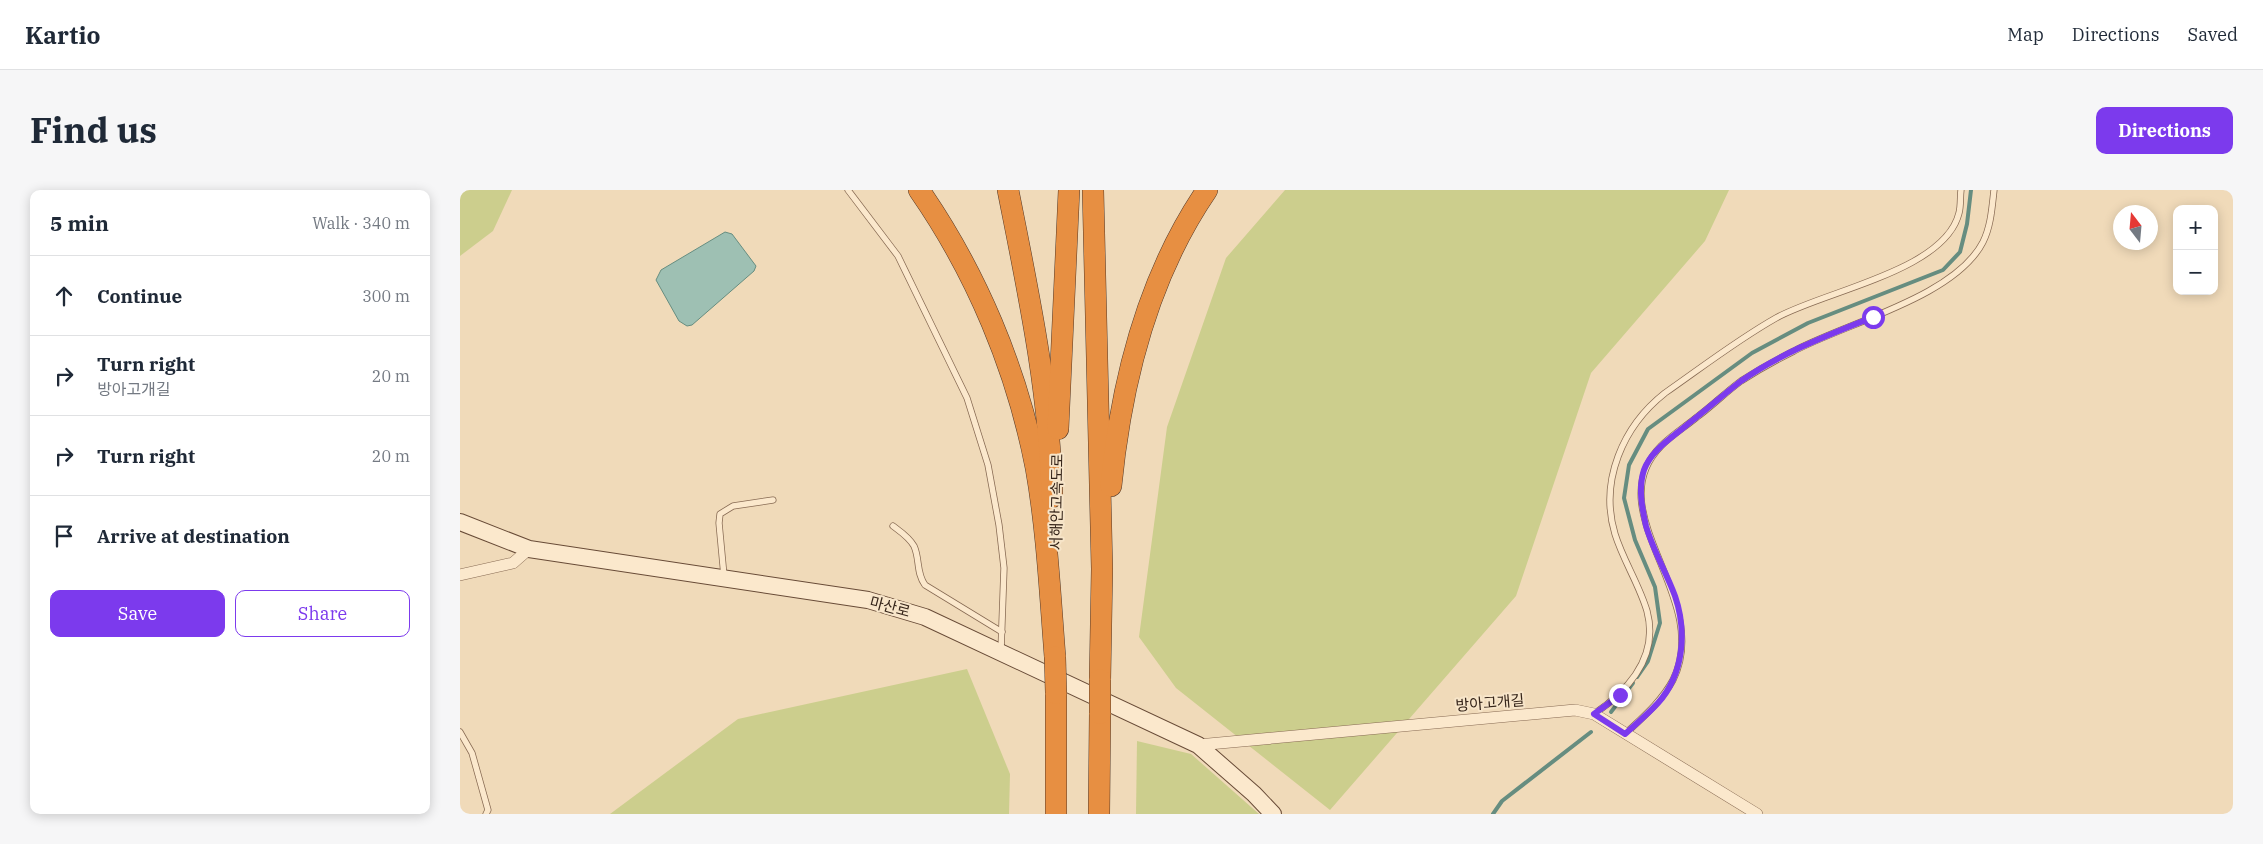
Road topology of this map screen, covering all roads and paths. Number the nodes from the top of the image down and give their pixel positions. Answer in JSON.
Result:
{"nodes":[{"id":1,"x":848,"y":190,"type":"edge"},
{"id":2,"x":919,"y":190,"type":"edge"},
{"id":3,"x":1008,"y":190,"type":"edge"},
{"id":4,"x":1068,"y":190,"type":"edge"},
{"id":5,"x":1093,"y":190,"type":"edge"},
{"id":6,"x":1207,"y":190,"type":"edge"},
{"id":7,"x":1961,"y":190,"type":"edge"},
{"id":8,"x":1994,"y":190,"type":"edge"},
{"id":9,"x":773,"y":500,"type":"dead end"},
{"id":10,"x":460,"y":522,"type":"edge"},
{"id":11,"x":893,"y":526,"type":"dead end"},
{"id":12,"x":529,"y":549,"type":"junction"},
{"id":13,"x":1102,"y":569,"type":"junction"},
{"id":14,"x":460,"y":575,"type":"edge"},
{"id":15,"x":724,"y":579,"type":"junction"},
{"id":16,"x":1002,"y":632,"type":"junction"},
{"id":17,"x":1001,"y":652,"type":"junction"},
{"id":18,"x":1055,"y":657,"type":"junction"},
{"id":19,"x":1594,"y":714,"type":"junction"},
{"id":20,"x":460,"y":732,"type":"edge"},
{"id":21,"x":1625,"y":734,"type":"junction"},
{"id":22,"x":1198,"y":745,"type":"junction"},
{"id":23,"x":486,"y":814,"type":"edge"},
{"id":24,"x":1056,"y":814,"type":"edge"},
{"id":25,"x":1099,"y":814,"type":"edge"},
{"id":26,"x":1273,"y":814,"type":"edge"},
{"id":27,"x":1756,"y":814,"type":"edge"}],
"edges":[{"from":1,"to":16,"type":"lane"},
{"from":2,"to":18,"type":"highway"},
{"from":3,"to":18,"type":"highway"},
{"from":4,"to":18,"type":"highway","name":"서해안고속도로"},
{"from":5,"to":13,"type":"highway"},
{"from":6,"to":13,"type":"highway"},
{"from":7,"to":19,"type":"lane"},
{"from":8,"to":21,"type":"lane"},
{"from":9,"to":15,"type":"lane"},
{"from":10,"to":12,"type":"street","name":"마산로"},
{"from":11,"to":16,"type":"lane"},
{"from":12,"to":14,"type":"street"},
{"from":12,"to":15,"type":"street","name":"마산로"},
{"from":13,"to":25,"type":"highway","bridge":true},
{"from":15,"to":17,"type":"street","name":"마산로"},
{"from":16,"to":17,"type":"lane"},
{"from":17,"to":22,"type":"street","name":"마산로"},
{"from":18,"to":24,"type":"highway","name":"서해안고속도로","bridge":true},
{"from":19,"to":21,"type":"street","name":"방아고개길"},
{"from":19,"to":22,"type":"street","name":"방아고개길"},
{"from":20,"to":23,"type":"lane"},
{"from":21,"to":27,"type":"street","name":"방아고개길"},
{"from":22,"to":26,"type":"street","name":"마산로"}]}
